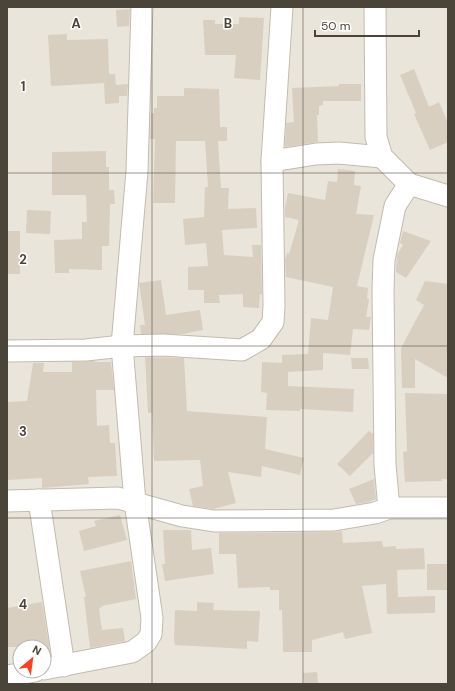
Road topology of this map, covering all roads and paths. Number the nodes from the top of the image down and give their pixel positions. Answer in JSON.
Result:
{"nodes":[{"id":1,"x":142,"y":7,"type":"edge"},
{"id":2,"x":282,"y":7,"type":"edge"},
{"id":3,"x":375,"y":7,"type":"edge"},
{"id":4,"x":382,"y":157,"type":"junction"},
{"id":5,"x":272,"y":161,"type":"junction"},
{"id":6,"x":409,"y":184,"type":"junction"},
{"id":7,"x":448,"y":196,"type":"edge"},
{"id":8,"x":122,"y":346,"type":"junction"},
{"id":9,"x":7,"y":351,"type":"edge"},
{"id":10,"x":39,"y":500,"type":"junction"},
{"id":11,"x":7,"y":501,"type":"edge"},
{"id":12,"x":135,"y":502,"type":"junction"},
{"id":13,"x":389,"y":508,"type":"junction"},
{"id":14,"x":448,"y":508,"type":"edge"},
{"id":15,"x":64,"y":666,"type":"junction"},
{"id":16,"x":52,"y":668,"type":"edge"}],
"edges":[{"from":1,"to":8,"type":"street"},
{"from":2,"to":5,"type":"street"},
{"from":3,"to":4,"type":"street"},
{"from":4,"to":5,"type":"street"},
{"from":4,"to":6,"type":"street"},
{"from":5,"to":8,"type":"street"},
{"from":6,"to":7,"type":"street"},
{"from":6,"to":13,"type":"street"},
{"from":8,"to":9,"type":"street"},
{"from":8,"to":12,"type":"street"},
{"from":10,"to":11,"type":"street"},
{"from":10,"to":12,"type":"street"},
{"from":10,"to":15,"type":"street"},
{"from":12,"to":13,"type":"street"},
{"from":12,"to":15,"type":"street"},
{"from":13,"to":14,"type":"street"},
{"from":15,"to":16,"type":"street"}]}
